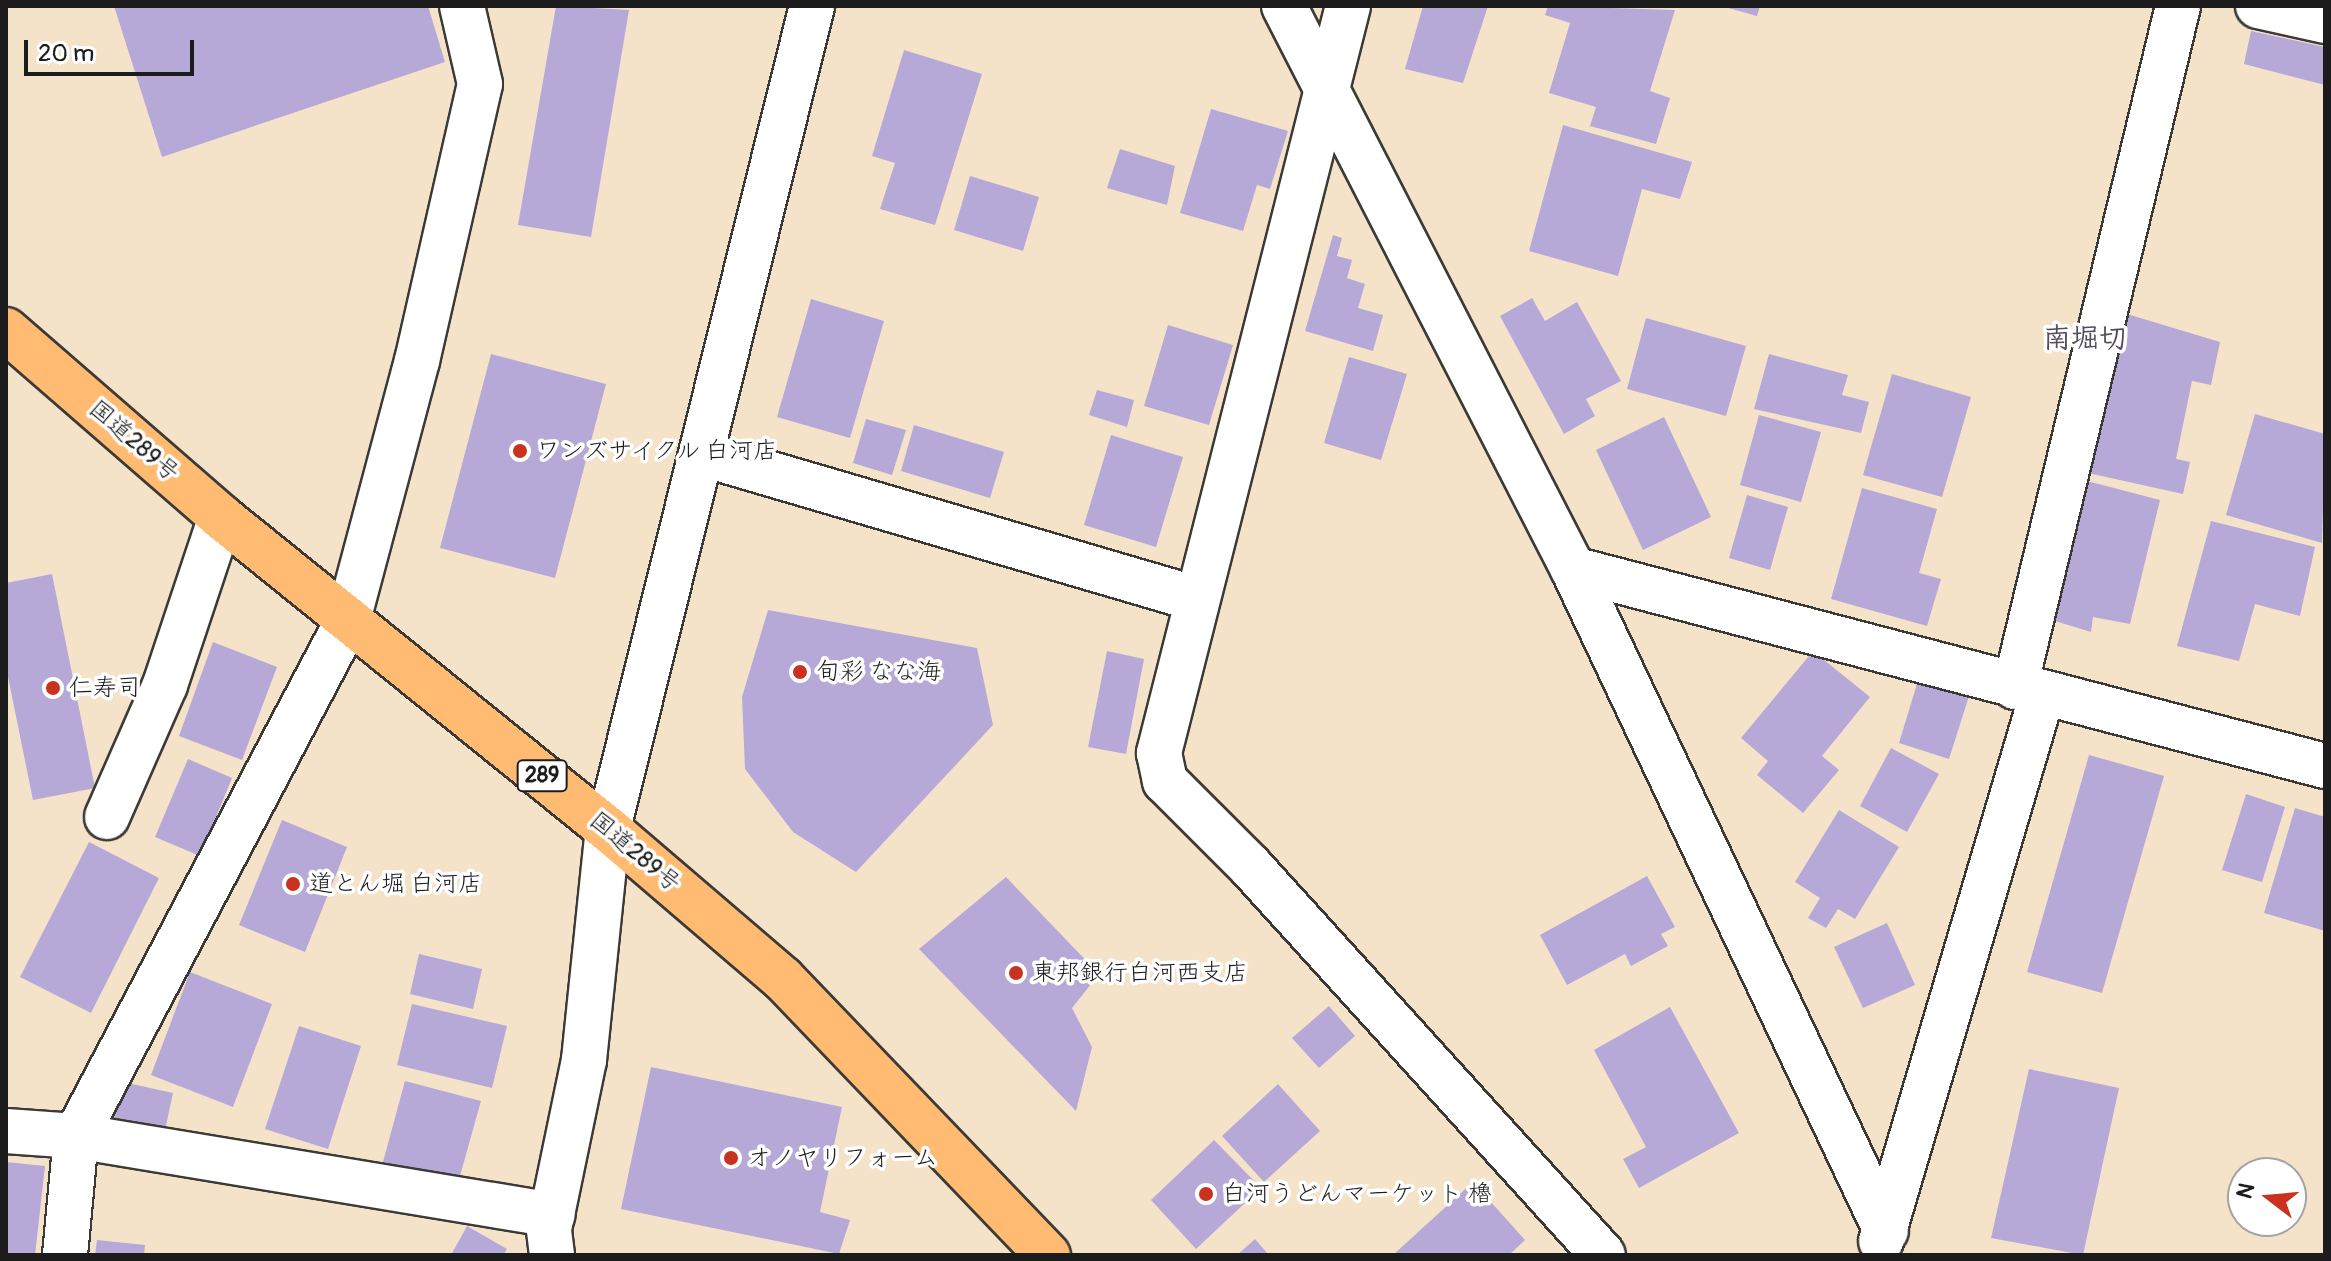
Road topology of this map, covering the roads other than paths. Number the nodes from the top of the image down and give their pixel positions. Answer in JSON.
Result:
{"nodes":[{"id":1,"x":462,"y":6,"type":"edge"},
{"id":2,"x":812,"y":6,"type":"edge"},
{"id":3,"x":1284,"y":6,"type":"edge"},
{"id":4,"x":1348,"y":6,"type":"edge"},
{"id":5,"x":2178,"y":6,"type":"edge"},
{"id":6,"x":2258,"y":6,"type":"edge"},
{"id":7,"x":2325,"y":21,"type":"edge"},
{"id":8,"x":1325,"y":89,"type":"junction"},
{"id":9,"x":6,"y":330,"type":"edge"},
{"id":10,"x":703,"y":454,"type":"junction"},
{"id":11,"x":221,"y":517,"type":"junction"},
{"id":12,"x":1573,"y":569,"type":"junction"},
{"id":13,"x":1197,"y":599,"type":"junction"},
{"id":14,"x":348,"y":620,"type":"junction"},
{"id":15,"x":2029,"y":691,"type":"junction"},
{"id":16,"x":2323,"y":759,"type":"edge"},
{"id":17,"x":107,"y":817,"type":"dead end"},
{"id":18,"x":608,"y":829,"type":"junction"},
{"id":19,"x":6,"y":1131,"type":"edge"},
{"id":20,"x":76,"y":1136,"type":"junction"},
{"id":21,"x":552,"y":1235,"type":"edge"},
{"id":22,"x":1880,"y":1243,"type":"edge"},
{"id":23,"x":65,"y":1255,"type":"edge"},
{"id":24,"x":1048,"y":1255,"type":"edge"},
{"id":25,"x":1603,"y":1255,"type":"edge"}],
"edges":[{"from":1,"to":14,"type":"street"},
{"from":2,"to":10,"type":"street"},
{"from":3,"to":8,"type":"street"},
{"from":4,"to":8,"type":"street"},
{"from":5,"to":15,"type":"street"},
{"from":6,"to":7,"type":"street"},
{"from":8,"to":12,"type":"street"},
{"from":8,"to":13,"type":"street"},
{"from":9,"to":11,"type":"highway","name":"国道289号","number":"289"},
{"from":10,"to":13,"type":"street"},
{"from":10,"to":18,"type":"street"},
{"from":11,"to":14,"type":"highway","name":"国道289号","number":"289"},
{"from":11,"to":17,"type":"street"},
{"from":12,"to":15,"type":"street"},
{"from":12,"to":22,"type":"street"},
{"from":13,"to":25,"type":"street"},
{"from":14,"to":18,"type":"highway","name":"国道289号","number":"289"},
{"from":14,"to":20,"type":"street"},
{"from":15,"to":16,"type":"street"},
{"from":15,"to":22,"type":"street"},
{"from":18,"to":21,"type":"street"},
{"from":18,"to":24,"type":"highway","name":"国道289号","number":"289"},
{"from":19,"to":20,"type":"street"},
{"from":20,"to":21,"type":"street"},
{"from":20,"to":23,"type":"street"}]}
